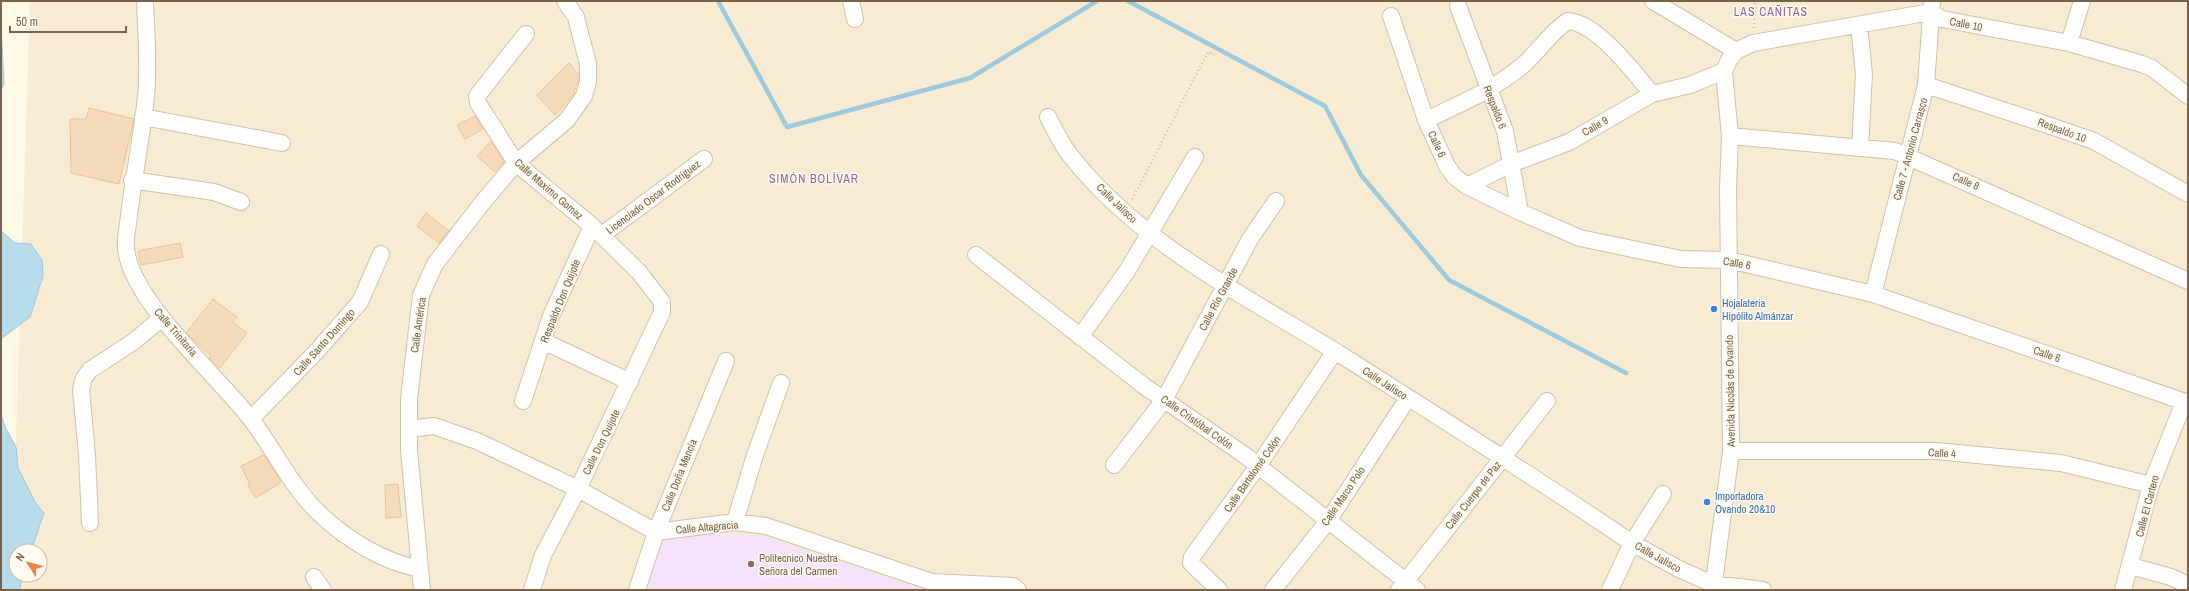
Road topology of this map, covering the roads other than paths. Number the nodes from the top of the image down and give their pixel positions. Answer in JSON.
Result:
{"nodes":[{"id":1,"x":145,"y":1,"type":"edge"},
{"id":2,"x":565,"y":1,"type":"edge"},
{"id":3,"x":851,"y":1,"type":"edge"},
{"id":4,"x":1654,"y":1,"type":"edge"},
{"id":5,"x":2082,"y":1,"type":"edge"},
{"id":6,"x":1458,"y":6,"type":"dead end"},
{"id":7,"x":1932,"y":7,"type":"edge"},
{"id":8,"x":1390,"y":16,"type":"dead end"},
{"id":9,"x":855,"y":19,"type":"dead end"},
{"id":10,"x":1859,"y":25,"type":"junction"},
{"id":11,"x":526,"y":34,"type":"dead end"},
{"id":12,"x":2069,"y":43,"type":"junction"},
{"id":13,"x":1736,"y":51,"type":"junction"},
{"id":14,"x":1724,"y":71,"type":"junction"},
{"id":15,"x":1926,"y":85,"type":"junction"},
{"id":16,"x":1489,"y":90,"type":"junction"},
{"id":17,"x":1652,"y":94,"type":"junction"},
{"id":18,"x":2188,"y":96,"type":"edge"},
{"id":19,"x":143,"y":117,"type":"junction"},
{"id":20,"x":1048,"y":117,"type":"dead end"},
{"id":21,"x":1426,"y":120,"type":"junction"},
{"id":22,"x":1730,"y":136,"type":"junction"},
{"id":23,"x":282,"y":143,"type":"dead end"},
{"id":24,"x":1860,"y":147,"type":"junction"},
{"id":25,"x":1908,"y":155,"type":"junction"},
{"id":26,"x":1195,"y":157,"type":"dead end"},
{"id":27,"x":704,"y":159,"type":"dead end"},
{"id":28,"x":516,"y":163,"type":"junction"},
{"id":29,"x":1511,"y":164,"type":"junction"},
{"id":30,"x":132,"y":180,"type":"junction"},
{"id":31,"x":1467,"y":186,"type":"junction"},
{"id":32,"x":2188,"y":194,"type":"edge"},
{"id":33,"x":1276,"y":201,"type":"dead end"},
{"id":34,"x":241,"y":202,"type":"dead end"},
{"id":35,"x":1520,"y":212,"type":"junction"},
{"id":36,"x":597,"y":230,"type":"junction"},
{"id":37,"x":1149,"y":233,"type":"junction"},
{"id":38,"x":381,"y":254,"type":"dead end"},
{"id":39,"x":976,"y":255,"type":"dead end"},
{"id":40,"x":1729,"y":260,"type":"junction"},
{"id":41,"x":2188,"y":281,"type":"edge"},
{"id":42,"x":1225,"y":284,"type":"junction"},
{"id":43,"x":657,"y":293,"type":"joint"},
{"id":44,"x":1873,"y":294,"type":"junction"},
{"id":45,"x":162,"y":318,"type":"junction"},
{"id":46,"x":1080,"y":337,"type":"junction"},
{"id":47,"x":543,"y":341,"type":"junction"},
{"id":48,"x":1334,"y":352,"type":"junction"},
{"id":49,"x":726,"y":361,"type":"dead end"},
{"id":50,"x":630,"y":382,"type":"junction"},
{"id":51,"x":781,"y":383,"type":"dead end"},
{"id":52,"x":1408,"y":398,"type":"junction"},
{"id":53,"x":523,"y":400,"type":"dead end"},
{"id":54,"x":1164,"y":400,"type":"junction"},
{"id":55,"x":1547,"y":401,"type":"dead end"},
{"id":56,"x":2186,"y":402,"type":"edge"},
{"id":57,"x":251,"y":419,"type":"junction"},
{"id":58,"x":409,"y":429,"type":"junction"},
{"id":59,"x":1731,"y":451,"type":"junction"},
{"id":60,"x":1502,"y":458,"type":"junction"},
{"id":61,"x":1114,"y":465,"type":"dead end"},
{"id":62,"x":1258,"y":466,"type":"junction"},
{"id":63,"x":2151,"y":485,"type":"junction"},
{"id":64,"x":578,"y":489,"type":"junction"},
{"id":65,"x":1663,"y":494,"type":"dead end"},
{"id":66,"x":1328,"y":521,"type":"junction"},
{"id":67,"x":735,"y":522,"type":"junction"},
{"id":68,"x":90,"y":523,"type":"dead end"},
{"id":69,"x":656,"y":532,"type":"junction"},
{"id":70,"x":1632,"y":543,"type":"junction"},
{"id":71,"x":2131,"y":566,"type":"junction"},
{"id":72,"x":420,"y":569,"type":"junction"},
{"id":73,"x":314,"y":577,"type":"dead end"},
{"id":74,"x":2188,"y":585,"type":"edge"},
{"id":75,"x":931,"y":586,"type":"edge"},
{"id":76,"x":1407,"y":587,"type":"edge"},
{"id":77,"x":1713,"y":587,"type":"edge"},
{"id":78,"x":323,"y":590,"type":"edge"},
{"id":79,"x":422,"y":590,"type":"edge"},
{"id":80,"x":532,"y":590,"type":"edge"},
{"id":81,"x":637,"y":590,"type":"edge"},
{"id":82,"x":1018,"y":590,"type":"edge"},
{"id":83,"x":1219,"y":590,"type":"edge"},
{"id":84,"x":1273,"y":590,"type":"edge"},
{"id":85,"x":1610,"y":590,"type":"edge"},
{"id":86,"x":1762,"y":590,"type":"edge"},
{"id":87,"x":2123,"y":590,"type":"edge"}],
"edges":[{"from":1,"to":19,"type":"street","name":"Calle Trinitaria"},
{"from":2,"to":28,"type":"street","name":"Calle América"},
{"from":3,"to":9,"type":"street"},
{"from":4,"to":13,"type":"street"},
{"from":5,"to":12,"type":"street"},
{"from":6,"to":16,"type":"street","name":"Respaldo 6"},
{"from":7,"to":10,"type":"street"},
{"from":7,"to":12,"type":"street","name":"Calle 10"},
{"from":7,"to":15,"type":"street","name":"Calle 7 - Antonio Carrasco"},
{"from":8,"to":21,"type":"street","name":"Calle 6"},
{"from":10,"to":13,"type":"street"},
{"from":10,"to":24,"type":"street"},
{"from":11,"to":28,"type":"street","name":"Calle Maximo Gomez"},
{"from":12,"to":18,"type":"street","name":"Calle 10"},
{"from":13,"to":14,"type":"street"},
{"from":14,"to":17,"type":"street","name":"Calle 9"},
{"from":14,"to":22,"type":"street","name":"Avenida Nicolás de Ovando"},
{"from":15,"to":25,"type":"street","name":"Calle 7 - Antonio Carrasco"},
{"from":15,"to":32,"type":"street","name":"Respaldo 10"},
{"from":16,"to":17,"type":"street"},
{"from":16,"to":21,"type":"street"},
{"from":16,"to":29,"type":"street","name":"Respaldo 6"},
{"from":17,"to":29,"type":"street","name":"Calle 9"},
{"from":19,"to":23,"type":"street"},
{"from":19,"to":30,"type":"street","name":"Calle Trinitaria"},
{"from":20,"to":37,"type":"street","name":"Calle Jalisco"},
{"from":21,"to":31,"type":"street","name":"Calle 6"},
{"from":22,"to":24,"type":"street","name":"Calle 8"},
{"from":22,"to":40,"type":"street","name":"Avenida Nicolás de Ovando"},
{"from":24,"to":25,"type":"street","name":"Calle 8"},
{"from":25,"to":41,"type":"street","name":"Calle 8"},
{"from":25,"to":44,"type":"street","name":"Calle 7 - Antonio Carrasco"},
{"from":26,"to":37,"type":"street"},
{"from":27,"to":36,"type":"street","name":"Licenciado Oscar Rodriguez"},
{"from":28,"to":36,"type":"street","name":"Calle Maximo Gomez"},
{"from":28,"to":58,"type":"street","name":"Calle América"},
{"from":29,"to":31,"type":"street","name":"Calle 9"},
{"from":29,"to":35,"type":"street","name":"Respaldo 6"},
{"from":30,"to":34,"type":"street"},
{"from":30,"to":45,"type":"street","name":"Calle Trinitaria"},
{"from":31,"to":35,"type":"street","name":"Calle 6"},
{"from":33,"to":42,"type":"street","name":"Calle Río Grande"},
{"from":35,"to":40,"type":"street","name":"Calle 6"},
{"from":36,"to":43,"type":"street","name":"Calle Maximo Gomez"},
{"from":36,"to":47,"type":"street","name":"Respaldo Don Quijote"},
{"from":37,"to":42,"type":"street","name":"Calle Jalisco"},
{"from":37,"to":46,"type":"street"},
{"from":38,"to":57,"type":"street","name":"Calle Santo Domingo"},
{"from":39,"to":46,"type":"street","name":"Calle Cristóbal Colón"},
{"from":40,"to":44,"type":"street","name":"Calle 6"},
{"from":40,"to":59,"type":"street","name":"Avenida Nicolás de Ovando"},
{"from":42,"to":48,"type":"street","name":"Calle Jalisco"},
{"from":42,"to":54,"type":"street","name":"Calle Río Grande"},
{"from":43,"to":50,"type":"street","name":"Calle Don Quijote"},
{"from":44,"to":56,"type":"street","name":"Calle 6"},
{"from":45,"to":57,"type":"street","name":"Calle Trinitaria"},
{"from":45,"to":68,"type":"street"},
{"from":46,"to":54,"type":"street","name":"Calle Cristóbal Colón"},
{"from":47,"to":50,"type":"street"},
{"from":47,"to":53,"type":"street","name":"Respaldo Don Quijote"},
{"from":48,"to":52,"type":"street","name":"Calle Jalisco"},
{"from":48,"to":62,"type":"street","name":"Calle Bartolomé Colón"},
{"from":49,"to":69,"type":"street","name":"Calle Doña Mencía"},
{"from":50,"to":64,"type":"street","name":"Calle Don Quijote"},
{"from":51,"to":67,"type":"street"},
{"from":52,"to":60,"type":"street","name":"Calle Jalisco"},
{"from":52,"to":66,"type":"street","name":"Calle Marco Polo"},
{"from":54,"to":61,"type":"street","name":"Calle Río Grande"},
{"from":54,"to":62,"type":"street","name":"Calle Cristóbal Colón"},
{"from":55,"to":60,"type":"street","name":"Calle Cuerpo de Paz"},
{"from":56,"to":63,"type":"street","name":"Calle El Cartero"},
{"from":57,"to":72,"type":"street","name":"Calle Trinitaria"},
{"from":58,"to":64,"type":"street"},
{"from":58,"to":72,"type":"street","name":"Calle América"},
{"from":59,"to":63,"type":"street","name":"Calle 4"},
{"from":59,"to":77,"type":"street","name":"Avenida Nicolás de Ovando"},
{"from":60,"to":70,"type":"street","name":"Calle Jalisco"},
{"from":60,"to":76,"type":"street","name":"Calle Cuerpo de Paz"},
{"from":62,"to":66,"type":"street","name":"Calle Cristóbal Colón"},
{"from":62,"to":83,"type":"street","name":"Calle Bartolomé Colón"},
{"from":63,"to":71,"type":"street","name":"Calle El Cartero"},
{"from":64,"to":69,"type":"street"},
{"from":64,"to":80,"type":"street","name":"Calle Don Quijote"},
{"from":65,"to":70,"type":"street"},
{"from":66,"to":76,"type":"street","name":"Calle Cristóbal Colón"},
{"from":66,"to":84,"type":"street","name":"Calle Marco Polo"},
{"from":67,"to":69,"type":"street","name":"Calle Altagracia"},
{"from":67,"to":75,"type":"street","name":"Calle Altagracia"},
{"from":69,"to":81,"type":"street","name":"Calle Doña Mencía"},
{"from":70,"to":77,"type":"street","name":"Calle Jalisco"},
{"from":70,"to":85,"type":"street"},
{"from":71,"to":74,"type":"street"},
{"from":71,"to":87,"type":"street","name":"Calle El Cartero"},
{"from":72,"to":79,"type":"street","name":"Calle América"},
{"from":73,"to":78,"type":"street"},
{"from":75,"to":82,"type":"street","name":"Calle Altagracia"},
{"from":77,"to":86,"type":"street","name":"Calle Jalisco"}]}
